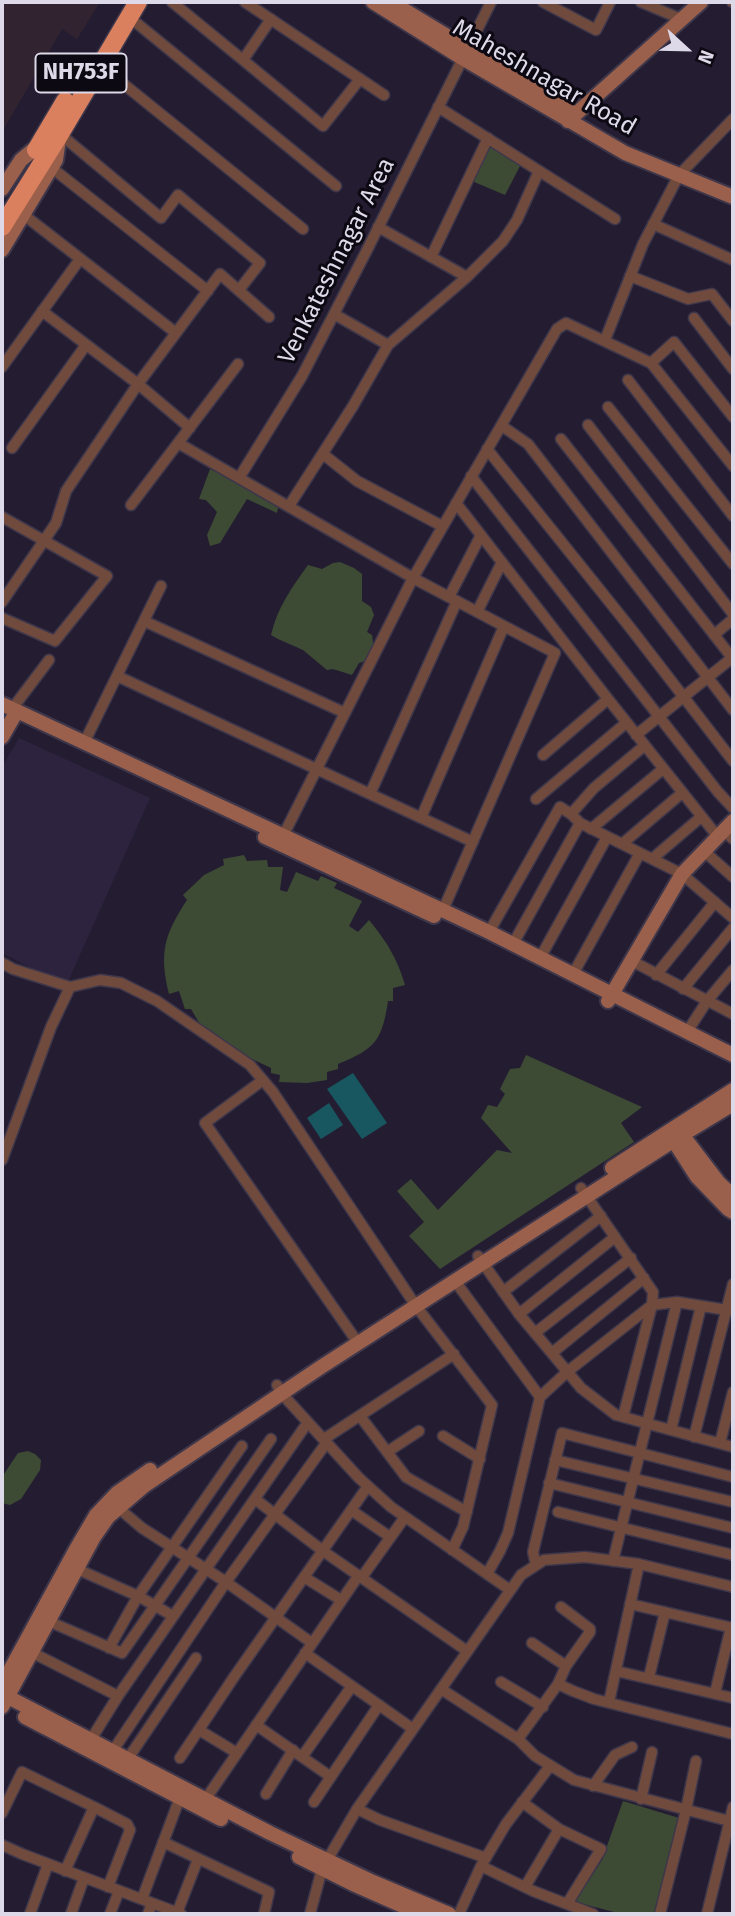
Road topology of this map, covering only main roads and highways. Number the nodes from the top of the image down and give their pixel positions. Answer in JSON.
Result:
{"nodes":[{"id":1,"x":130,"y":6,"type":"edge"},
{"id":2,"x":46,"y":156,"type":"junction"},
{"id":3,"x":2,"y":205,"type":"edge"},
{"id":4,"x":2,"y":227,"type":"edge"}],
"edges":[{"from":1,"to":2,"type":"highway","number":"NH753F"},
{"from":1,"to":2,"type":"highway","number":"NH753F"},
{"from":2,"to":3,"type":"highway","number":"NH753F"},
{"from":2,"to":4,"type":"highway","number":"NH753F"}]}
